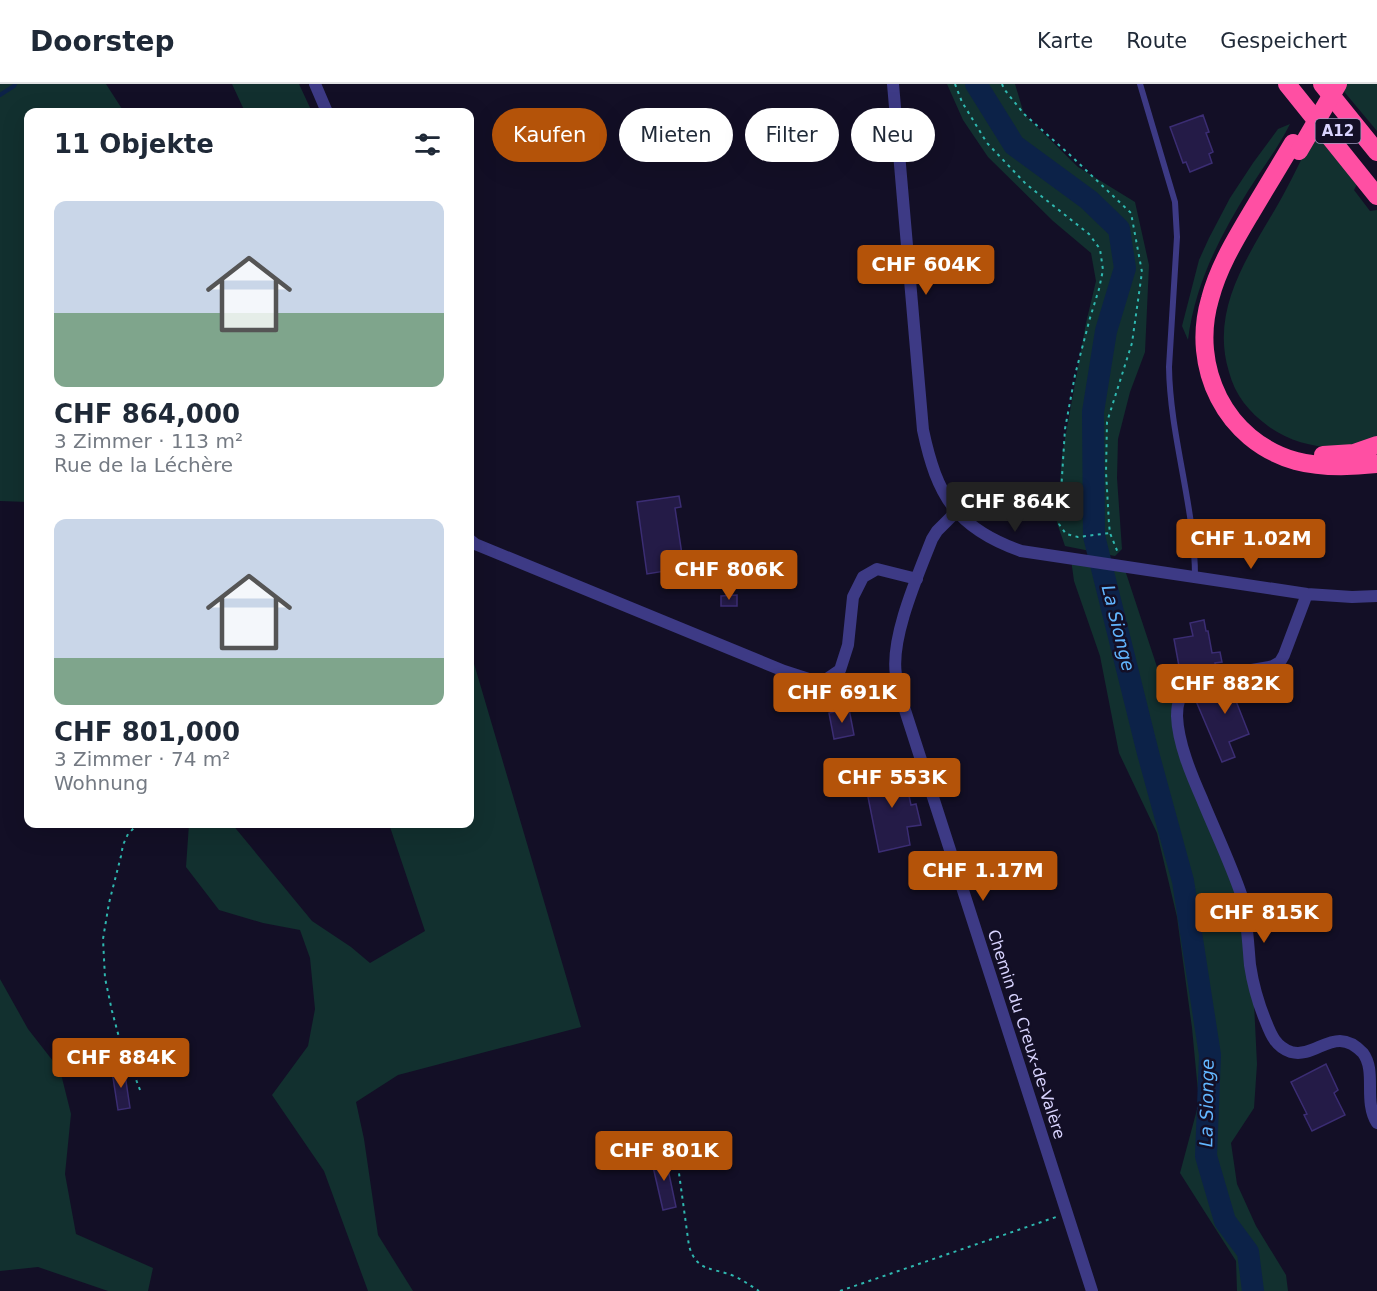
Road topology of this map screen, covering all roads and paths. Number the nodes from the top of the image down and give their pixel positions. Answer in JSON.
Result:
{"nodes":[{"id":1,"x":315,"y":84,"type":"edge"},
{"id":2,"x":893,"y":84,"type":"edge"},
{"id":3,"x":955,"y":84,"type":"edge"},
{"id":4,"x":1002,"y":84,"type":"edge"},
{"id":5,"x":1140,"y":84,"type":"edge"},
{"id":6,"x":1287,"y":84,"type":"edge"},
{"id":7,"x":1300,"y":84,"type":"edge"},
{"id":8,"x":1322,"y":84,"type":"edge"},
{"id":9,"x":1327,"y":84,"type":"edge"},
{"id":10,"x":1338,"y":84,"type":"edge"},
{"id":11,"x":325,"y":108,"type":"edge"},
{"id":12,"x":1296,"y":147,"type":"junction"},
{"id":13,"x":1377,"y":152,"type":"edge"},
{"id":14,"x":1377,"y":178,"type":"edge"},
{"id":15,"x":1377,"y":196,"type":"edge"},
{"id":16,"x":1377,"y":445,"type":"edge"},
{"id":17,"x":1377,"y":464,"type":"edge"},
{"id":18,"x":956,"y":512,"type":"junction"},
{"id":19,"x":1110,"y":533,"type":"junction"},
{"id":20,"x":474,"y":543,"type":"edge"},
{"id":21,"x":1124,"y":567,"type":"junction"},
{"id":22,"x":1195,"y":577,"type":"junction"},
{"id":23,"x":917,"y":579,"type":"junction"},
{"id":24,"x":1307,"y":594,"type":"junction"},
{"id":25,"x":1377,"y":596,"type":"edge"},
{"id":26,"x":134,"y":828,"type":"edge"},
{"id":27,"x":140,"y":1090,"type":"dead end"},
{"id":28,"x":1377,"y":1123,"type":"edge"},
{"id":29,"x":678,"y":1166,"type":"dead end"},
{"id":30,"x":1067,"y":1213,"type":"junction"},
{"id":31,"x":759,"y":1291,"type":"edge"},
{"id":32,"x":840,"y":1291,"type":"edge"},
{"id":33,"x":1092,"y":1291,"type":"edge"}],
"edges":[{"from":1,"to":11,"type":"street"},
{"from":2,"to":18,"type":"street"},
{"from":3,"to":19,"type":"path"},
{"from":4,"to":19,"type":"path"},
{"from":5,"to":22,"type":"lane"},
{"from":6,"to":15,"type":"highway"},
{"from":7,"to":14,"type":"highway","number":"A12"},
{"from":8,"to":13,"type":"highway","number":"A12"},
{"from":9,"to":12,"type":"highway"},
{"from":10,"to":12,"type":"highway","bridge":true},
{"from":12,"to":16,"type":"highway"},
{"from":12,"to":17,"type":"highway"},
{"from":18,"to":21,"type":"street"},
{"from":18,"to":23,"type":"street","name":"Chemin du Creux-de-Valère"},
{"from":19,"to":21,"type":"path"},
{"from":20,"to":23,"type":"street"},
{"from":21,"to":22,"type":"street"},
{"from":22,"to":24,"type":"street"},
{"from":23,"to":30,"type":"street","name":"Chemin du Creux-de-Valère"},
{"from":24,"to":25,"type":"street"},
{"from":24,"to":28,"type":"street"},
{"from":26,"to":27,"type":"path"},
{"from":29,"to":31,"type":"path"},
{"from":30,"to":32,"type":"path"},
{"from":30,"to":33,"type":"street","name":"Chemin du Creux-de-Valère"}]}
